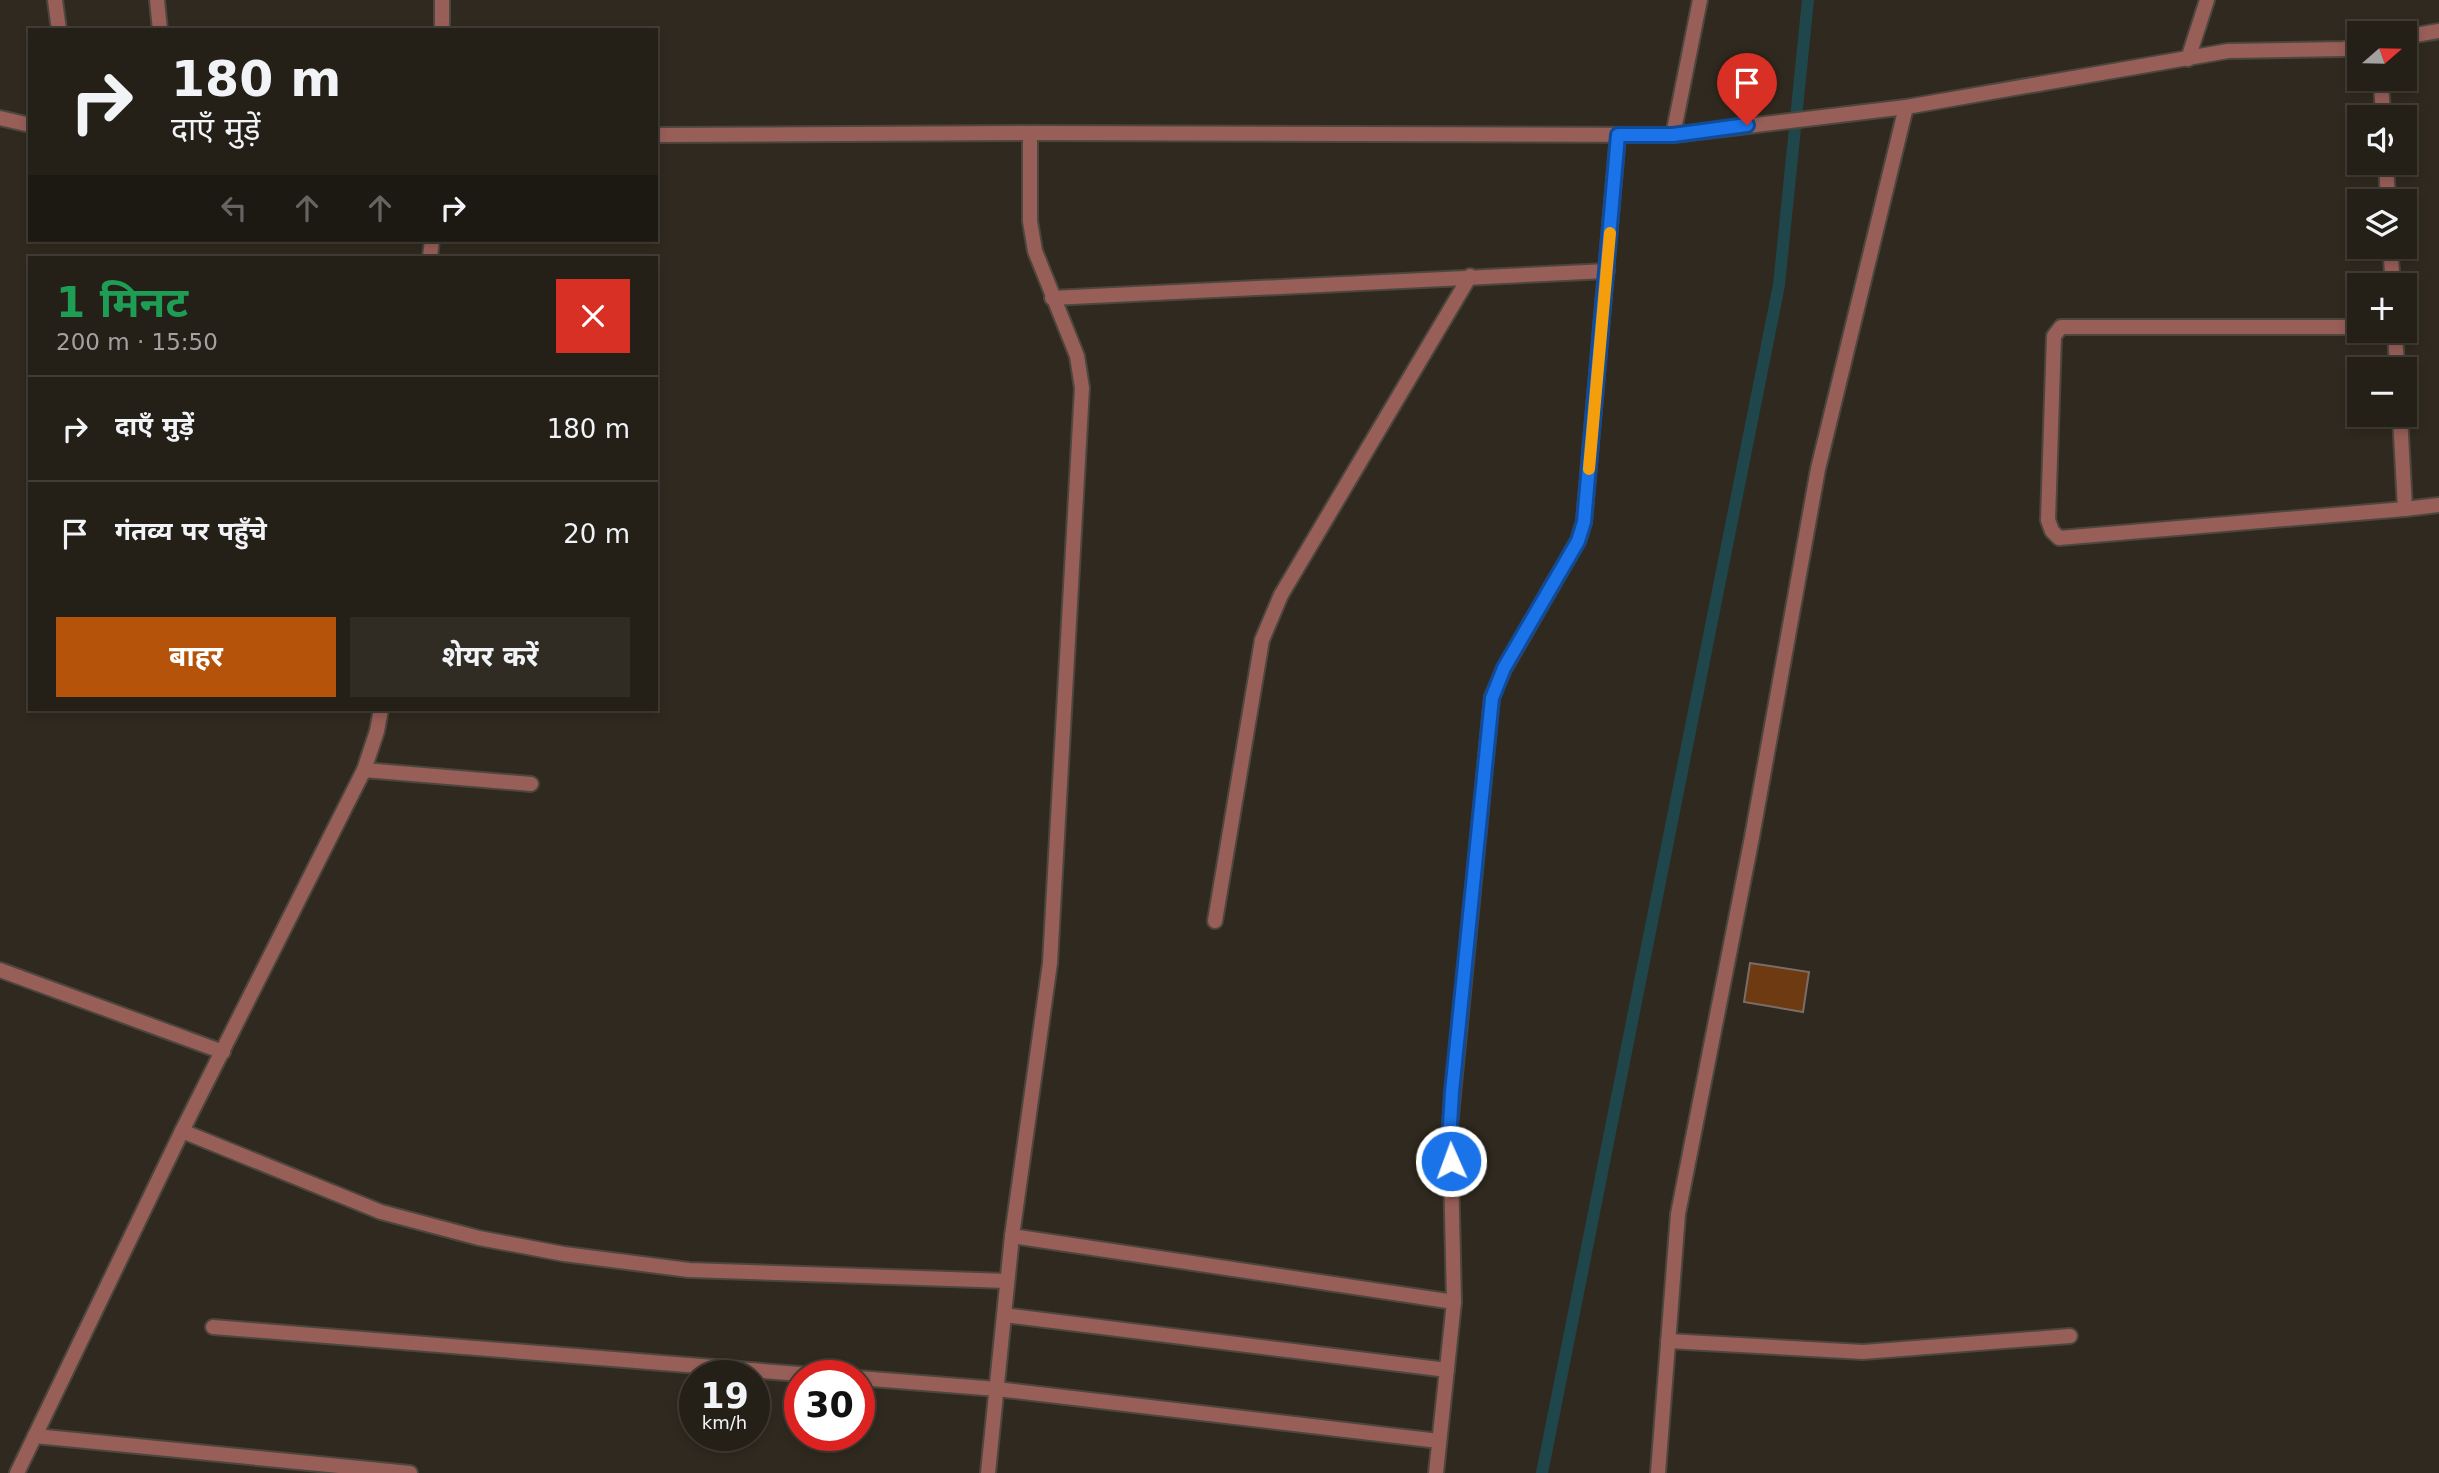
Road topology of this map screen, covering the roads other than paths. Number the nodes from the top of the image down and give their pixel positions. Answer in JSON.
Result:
{"nodes":[{"id":1,"x":55,"y":0,"type":"edge"},
{"id":2,"x":157,"y":0,"type":"edge"},
{"id":3,"x":442,"y":0,"type":"edge"},
{"id":4,"x":1700,"y":0,"type":"edge"},
{"id":5,"x":2207,"y":0,"type":"edge"},
{"id":6,"x":59,"y":28,"type":"edge"},
{"id":7,"x":160,"y":28,"type":"edge"},
{"id":8,"x":442,"y":28,"type":"edge"},
{"id":9,"x":2439,"y":31,"type":"edge"},
{"id":10,"x":2417,"y":35,"type":"edge"},
{"id":11,"x":2347,"y":48,"type":"edge"},
{"id":12,"x":2188,"y":59,"type":"junction"},
{"id":13,"x":1906,"y":107,"type":"junction"},
{"id":14,"x":0,"y":118,"type":"edge"},
{"id":15,"x":28,"y":125,"type":"edge"},
{"id":16,"x":1030,"y":133,"type":"junction"},
{"id":17,"x":658,"y":135,"type":"edge"},
{"id":18,"x":1618,"y":135,"type":"junction"},
{"id":19,"x":1673,"y":135,"type":"junction"},
{"id":20,"x":1607,"y":271,"type":"junction"},
{"id":21,"x":1469,"y":276,"type":"junction"},
{"id":22,"x":1052,"y":298,"type":"junction"},
{"id":23,"x":2347,"y":327,"type":"edge"},
{"id":24,"x":2401,"y":427,"type":"edge"},
{"id":25,"x":2439,"y":505,"type":"edge"},
{"id":26,"x":2404,"y":509,"type":"junction"},
{"id":27,"x":381,"y":711,"type":"edge"},
{"id":28,"x":364,"y":770,"type":"junction"},
{"id":29,"x":531,"y":784,"type":"dead end"},
{"id":30,"x":1215,"y":921,"type":"dead end"},
{"id":31,"x":0,"y":970,"type":"edge"},
{"id":32,"x":223,"y":1052,"type":"junction"},
{"id":33,"x":182,"y":1131,"type":"junction"},
{"id":34,"x":1012,"y":1236,"type":"junction"},
{"id":35,"x":1007,"y":1281,"type":"junction"},
{"id":36,"x":1454,"y":1302,"type":"junction"},
{"id":37,"x":1004,"y":1315,"type":"junction"},
{"id":38,"x":213,"y":1327,"type":"dead end"},
{"id":39,"x":2070,"y":1336,"type":"dead end"},
{"id":40,"x":1668,"y":1341,"type":"junction"},
{"id":41,"x":1447,"y":1370,"type":"junction"},
{"id":42,"x":784,"y":1373,"type":"edge"},
{"id":43,"x":875,"y":1379,"type":"edge"},
{"id":44,"x":997,"y":1389,"type":"junction"},
{"id":45,"x":35,"y":1436,"type":"junction"},
{"id":46,"x":1439,"y":1441,"type":"junction"},
{"id":47,"x":17,"y":1473,"type":"edge"},
{"id":48,"x":410,"y":1473,"type":"edge"},
{"id":49,"x":988,"y":1473,"type":"edge"},
{"id":50,"x":1436,"y":1473,"type":"edge"},
{"id":51,"x":1658,"y":1473,"type":"edge"}],
"edges":[{"from":1,"to":6,"type":"street"},
{"from":2,"to":7,"type":"street"},
{"from":3,"to":8,"type":"street"},
{"from":4,"to":19,"type":"street"},
{"from":5,"to":12,"type":"street"},
{"from":9,"to":10,"type":"street"},
{"from":11,"to":12,"type":"street"},
{"from":12,"to":13,"type":"street"},
{"from":13,"to":19,"type":"street"},
{"from":13,"to":40,"type":"street"},
{"from":14,"to":15,"type":"street"},
{"from":16,"to":17,"type":"street"},
{"from":16,"to":18,"type":"street"},
{"from":16,"to":22,"type":"street"},
{"from":18,"to":19,"type":"street"},
{"from":18,"to":20,"type":"street"},
{"from":20,"to":21,"type":"street"},
{"from":20,"to":36,"type":"street"},
{"from":21,"to":22,"type":"street"},
{"from":21,"to":30,"type":"street"},
{"from":22,"to":34,"type":"street"},
{"from":23,"to":26,"type":"street"},
{"from":24,"to":26,"type":"street"},
{"from":25,"to":26,"type":"street"},
{"from":27,"to":28,"type":"street"},
{"from":28,"to":29,"type":"street"},
{"from":28,"to":32,"type":"street"},
{"from":31,"to":32,"type":"street"},
{"from":32,"to":33,"type":"street"},
{"from":33,"to":35,"type":"street"},
{"from":33,"to":45,"type":"street"},
{"from":34,"to":35,"type":"street"},
{"from":34,"to":36,"type":"street"},
{"from":35,"to":37,"type":"street"},
{"from":36,"to":41,"type":"street"},
{"from":37,"to":41,"type":"street"},
{"from":37,"to":44,"type":"street"},
{"from":38,"to":42,"type":"street"},
{"from":39,"to":40,"type":"street"},
{"from":40,"to":51,"type":"street"},
{"from":41,"to":46,"type":"street"},
{"from":43,"to":44,"type":"street"},
{"from":44,"to":46,"type":"street"},
{"from":44,"to":49,"type":"street"},
{"from":45,"to":47,"type":"street"},
{"from":45,"to":48,"type":"street"},
{"from":46,"to":50,"type":"street"}]}
